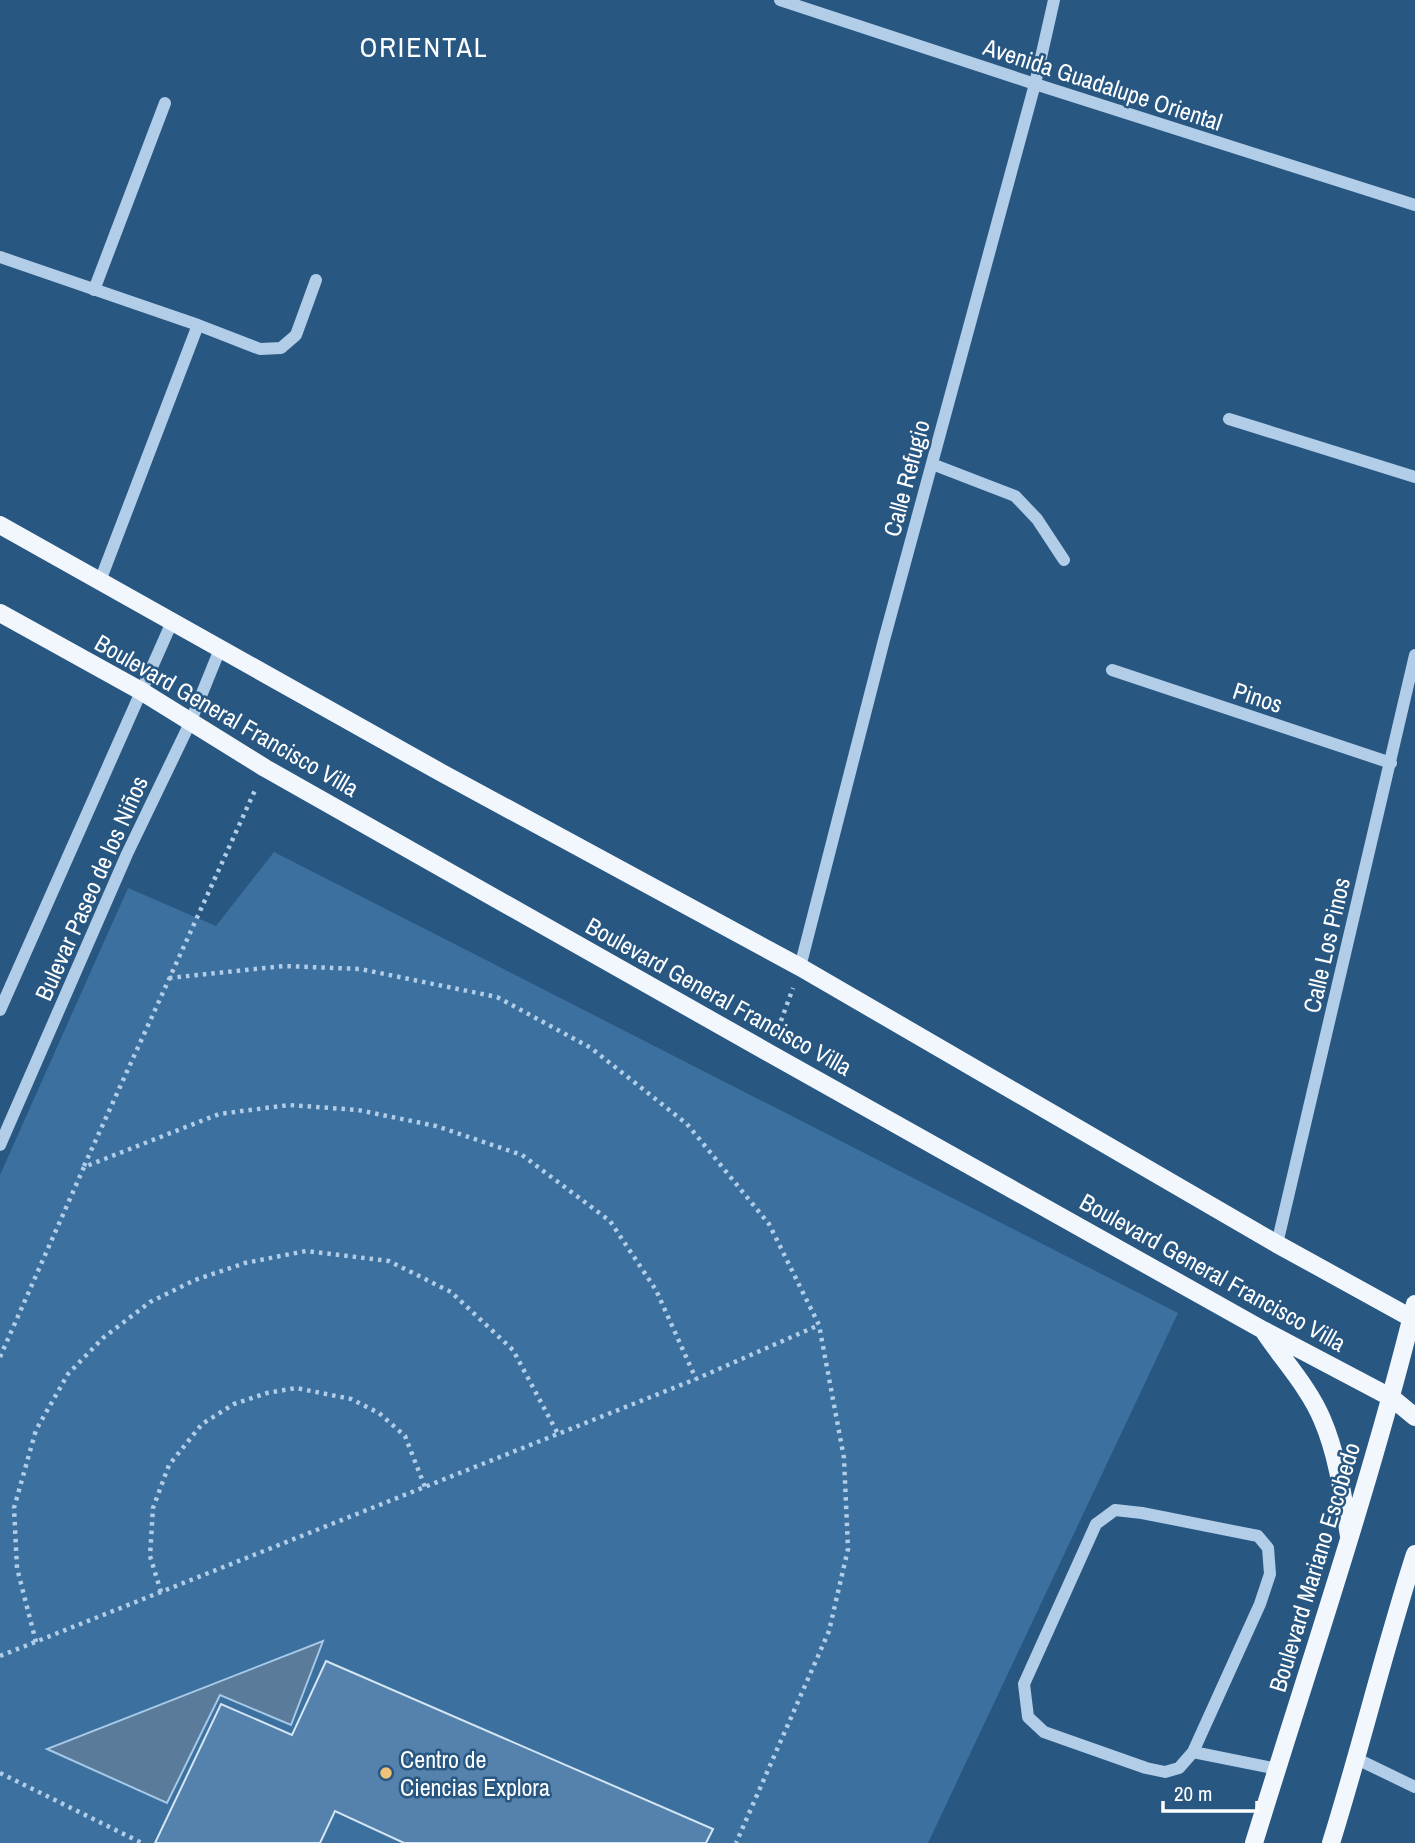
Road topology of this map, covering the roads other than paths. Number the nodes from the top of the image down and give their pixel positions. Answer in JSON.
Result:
{"nodes":[{"id":1,"x":780,"y":0,"type":"edge"},
{"id":2,"x":1054,"y":0,"type":"edge"},
{"id":3,"x":1034,"y":84,"type":"junction"},
{"id":4,"x":164,"y":103,"type":"dead end"},
{"id":5,"x":1415,"y":205,"type":"edge"},
{"id":6,"x":0,"y":257,"type":"edge"},
{"id":7,"x":316,"y":280,"type":"dead end"},
{"id":8,"x":94,"y":290,"type":"junction"},
{"id":9,"x":198,"y":325,"type":"junction"},
{"id":10,"x":1229,"y":419,"type":"dead end"},
{"id":11,"x":932,"y":464,"type":"junction"},
{"id":12,"x":1415,"y":477,"type":"edge"},
{"id":13,"x":0,"y":525,"type":"edge"},
{"id":14,"x":1064,"y":560,"type":"dead end"},
{"id":15,"x":100,"y":581,"type":"junction"},
{"id":16,"x":0,"y":613,"type":"edge"},
{"id":17,"x":172,"y":622,"type":"junction"},
{"id":18,"x":220,"y":649,"type":"junction"},
{"id":19,"x":1415,"y":655,"type":"edge"},
{"id":20,"x":1112,"y":670,"type":"dead end"},
{"id":21,"x":141,"y":691,"type":"junction"},
{"id":22,"x":190,"y":723,"type":"junction"},
{"id":23,"x":1391,"y":762,"type":"junction"},
{"id":24,"x":800,"y":967,"type":"junction"},
{"id":25,"x":0,"y":1010,"type":"edge"},
{"id":26,"x":0,"y":1145,"type":"edge"},
{"id":27,"x":1277,"y":1244,"type":"junction"},
{"id":28,"x":1414,"y":1314,"type":"edge"},
{"id":29,"x":1263,"y":1330,"type":"junction"},
{"id":30,"x":1392,"y":1398,"type":"junction"},
{"id":31,"x":1415,"y":1418,"type":"edge"},
{"id":32,"x":1350,"y":1540,"type":"junction"},
{"id":33,"x":1415,"y":1554,"type":"edge"},
{"id":34,"x":1415,"y":1591,"type":"edge"},
{"id":35,"x":1393,"y":1624,"type":"junction"},
{"id":36,"x":1193,"y":1752,"type":"junction"},
{"id":37,"x":1357,"y":1759,"type":"junction"},
{"id":38,"x":1277,"y":1769,"type":"junction"},
{"id":39,"x":1415,"y":1787,"type":"edge"},
{"id":40,"x":1254,"y":1843,"type":"edge"},
{"id":41,"x":1331,"y":1843,"type":"edge"}],
"edges":[{"from":1,"to":3,"type":"street","name":"Avenida Guadalupe Oriental"},
{"from":2,"to":3,"type":"street","name":"Calle Refugio"},
{"from":3,"to":5,"type":"street","name":"Avenida Guadalupe Oriental"},
{"from":3,"to":11,"type":"street","name":"Calle Refugio"},
{"from":4,"to":8,"type":"street"},
{"from":6,"to":8,"type":"street"},
{"from":7,"to":9,"type":"street"},
{"from":8,"to":9,"type":"street"},
{"from":9,"to":15,"type":"street"},
{"from":10,"to":12,"type":"street"},
{"from":11,"to":14,"type":"street"},
{"from":11,"to":24,"type":"street","name":"Calle Refugio"},
{"from":13,"to":15,"type":"main road"},
{"from":15,"to":17,"type":"main road"},
{"from":16,"to":21,"type":"main road","name":"Boulevard General Francisco Villa"},
{"from":17,"to":18,"type":"main road"},
{"from":17,"to":21,"type":"street","name":"Bulevar Paseo de los Niños"},
{"from":18,"to":22,"type":"street","name":"Bulevar Paseo de los Niños"},
{"from":18,"to":24,"type":"main road"},
{"from":19,"to":23,"type":"street","name":"Calle Los Pinos"},
{"from":20,"to":23,"type":"street","name":"Pinos"},
{"from":21,"to":22,"type":"main road","name":"Boulevard General Francisco Villa"},
{"from":21,"to":25,"type":"street","name":"Bulevar Paseo de los Niños"},
{"from":22,"to":26,"type":"street","name":"Bulevar Paseo de los Niños"},
{"from":22,"to":29,"type":"main road","name":"Boulevard General Francisco Villa"},
{"from":23,"to":27,"type":"street","name":"Calle Los Pinos"},
{"from":24,"to":27,"type":"main road"},
{"from":27,"to":28,"type":"main road"},
{"from":28,"to":30,"type":"main road","name":"Boulevard Mariano Escobedo"},
{"from":29,"to":30,"type":"main road","name":"Boulevard General Francisco Villa"},
{"from":29,"to":32,"type":"main road"},
{"from":30,"to":31,"type":"main road","name":"Boulevard General Francisco Villa"},
{"from":30,"to":32,"type":"main road","name":"Boulevard Mariano Escobedo"},
{"from":32,"to":38,"type":"main road","name":"Boulevard Mariano Escobedo"},
{"from":33,"to":35,"type":"main road"},
{"from":34,"to":35,"type":"main road"},
{"from":35,"to":37,"type":"main road"},
{"from":36,"to":36,"type":"street"},
{"from":36,"to":38,"type":"street"},
{"from":37,"to":39,"type":"street"},
{"from":37,"to":41,"type":"main road"},
{"from":38,"to":40,"type":"main road","name":"Boulevard Mariano Escobedo"}]}
